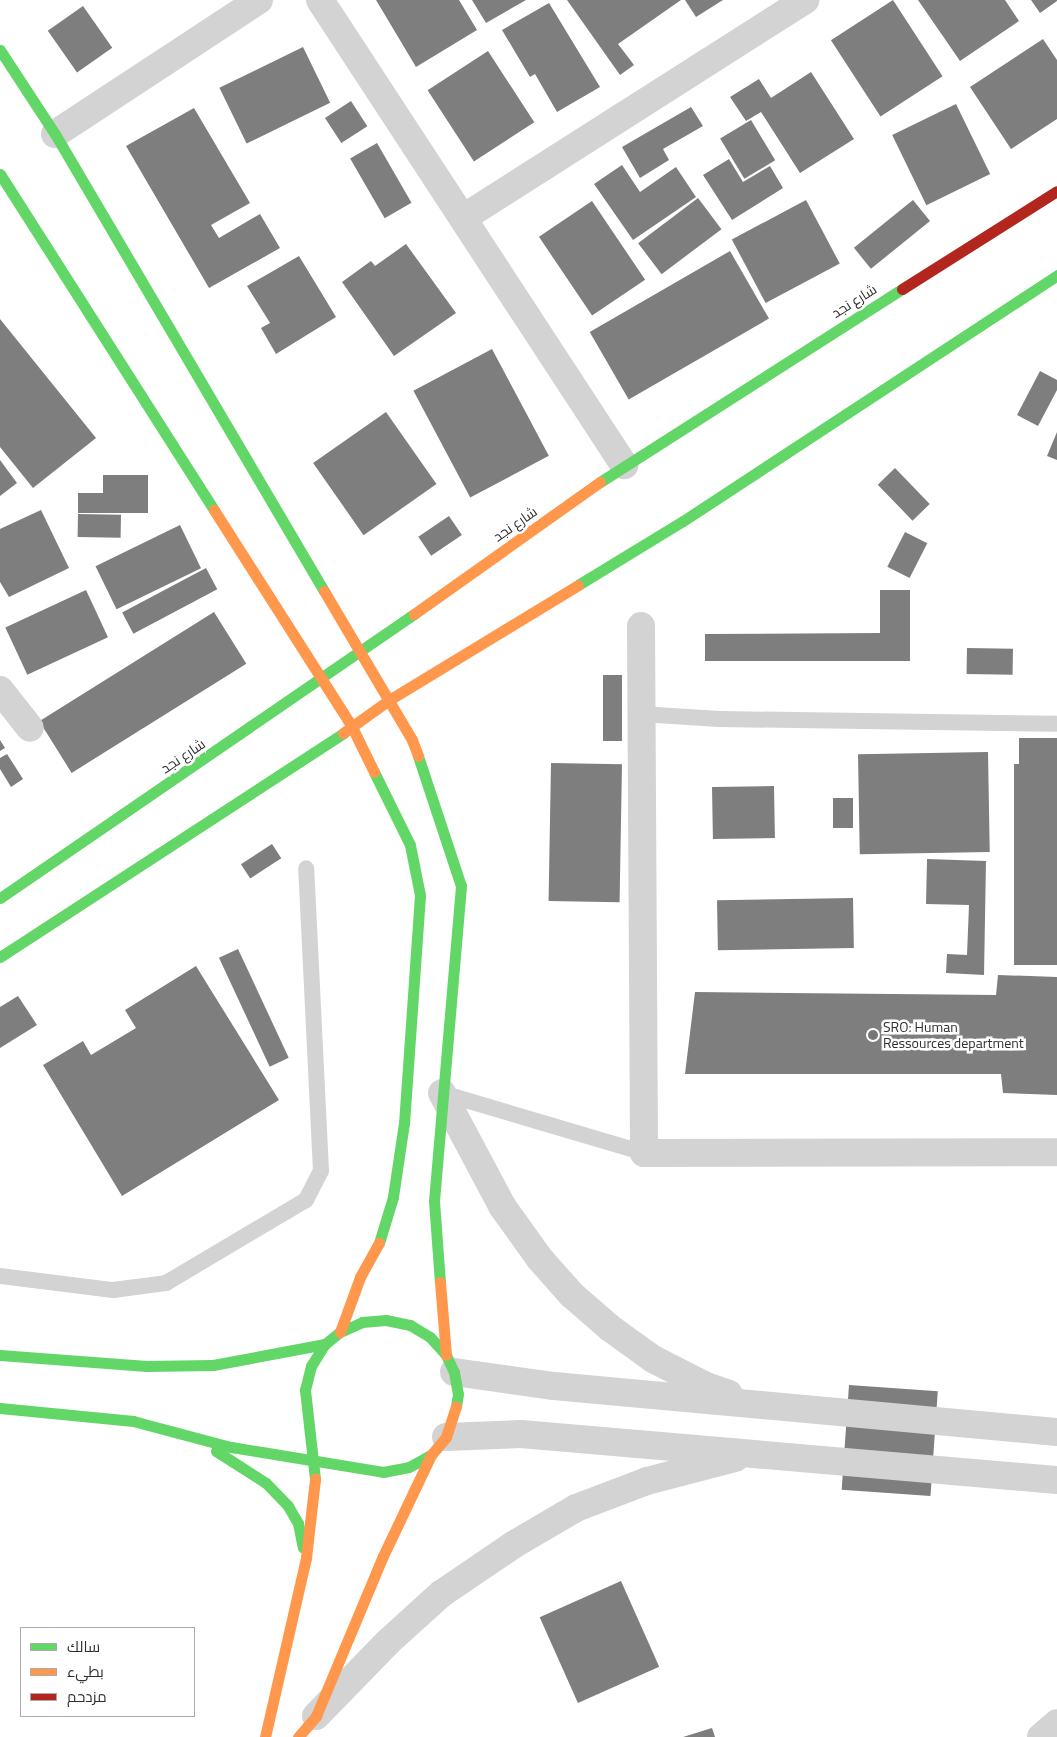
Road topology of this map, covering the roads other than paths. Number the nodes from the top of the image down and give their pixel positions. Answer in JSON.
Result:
{"nodes":[{"id":1,"x":259,"y":0,"type":"edge"},
{"id":2,"x":320,"y":0,"type":"edge"},
{"id":3,"x":805,"y":0,"type":"edge"},
{"id":4,"x":0,"y":50,"type":"edge"},
{"id":5,"x":55,"y":134,"type":"junction"},
{"id":6,"x":0,"y":174,"type":"edge"},
{"id":7,"x":1057,"y":190,"type":"edge"},
{"id":8,"x":463,"y":218,"type":"junction"},
{"id":9,"x":1057,"y":275,"type":"edge"},
{"id":10,"x":624,"y":465,"type":"junction"},
{"id":11,"x":641,"y":626,"type":"dead end"},
{"id":12,"x":361,"y":651,"type":"junction"},
{"id":13,"x":322,"y":679,"type":"junction"},
{"id":14,"x":0,"y":690,"type":"edge"},
{"id":15,"x":389,"y":700,"type":"junction"},
{"id":16,"x":641,"y":714,"type":"junction"},
{"id":17,"x":1057,"y":724,"type":"edge"},
{"id":18,"x":352,"y":727,"type":"junction"},
{"id":19,"x":30,"y":728,"type":"dead end"},
{"id":20,"x":306,"y":868,"type":"dead end"},
{"id":21,"x":0,"y":898,"type":"edge"},
{"id":22,"x":0,"y":957,"type":"edge"},
{"id":23,"x":442,"y":1093,"type":"junction"},
{"id":24,"x":1057,"y":1152,"type":"edge"},
{"id":25,"x":644,"y":1153,"type":"junction"},
{"id":26,"x":0,"y":1276,"type":"edge"},
{"id":27,"x":340,"y":1332,"type":"junction"},
{"id":28,"x":325,"y":1344,"type":"junction"},
{"id":29,"x":0,"y":1355,"type":"edge"},
{"id":30,"x":450,"y":1364,"type":"junction"},
{"id":31,"x":764,"y":1405,"type":"junction"},
{"id":32,"x":0,"y":1408,"type":"edge"},
{"id":33,"x":308,"y":1415,"type":"junction"},
{"id":34,"x":1057,"y":1432,"type":"edge"},
{"id":35,"x":195,"y":1439,"type":"junction"},
{"id":36,"x":438,"y":1446,"type":"junction"},
{"id":37,"x":756,"y":1453,"type":"junction"},
{"id":38,"x":314,"y":1462,"type":"junction"},
{"id":39,"x":358,"y":1469,"type":"junction"},
{"id":40,"x":1057,"y":1480,"type":"edge"},
{"id":41,"x":306,"y":1558,"type":"junction"},
{"id":42,"x":316,"y":1716,"type":"junction"},
{"id":43,"x":1057,"y":1723,"type":"edge"},
{"id":44,"x":265,"y":1737,"type":"edge"},
{"id":45,"x":298,"y":1737,"type":"edge"},
{"id":46,"x":1040,"y":1737,"type":"edge"}],
"edges":[{"from":1,"to":5,"type":"street"},
{"from":2,"to":8,"type":"street"},
{"from":3,"to":8,"type":"street"},
{"from":4,"to":5,"type":"street"},
{"from":5,"to":12,"type":"street"},
{"from":6,"to":13,"type":"street"},
{"from":7,"to":10,"type":"street","name":"شارع نجد"},
{"from":8,"to":10,"type":"street"},
{"from":9,"to":15,"type":"street"},
{"from":10,"to":12,"type":"street","name":"شارع نجد"},
{"from":11,"to":16,"type":"street"},
{"from":12,"to":13,"type":"street","name":"شارع نجد"},
{"from":12,"to":15,"type":"street"},
{"from":13,"to":18,"type":"street"},
{"from":13,"to":21,"type":"street","name":"شارع نجد"},
{"from":14,"to":19,"type":"street"},
{"from":15,"to":18,"type":"street"},
{"from":15,"to":23,"type":"street"},
{"from":16,"to":17,"type":"lane"},
{"from":16,"to":25,"type":"street"},
{"from":18,"to":22,"type":"street"},
{"from":18,"to":27,"type":"street"},
{"from":20,"to":26,"type":"lane"},
{"from":23,"to":25,"type":"lane"},
{"from":23,"to":30,"type":"street"},
{"from":23,"to":31,"type":"street"},
{"from":24,"to":25,"type":"street"},
{"from":27,"to":28,"type":"street"},
{"from":27,"to":30,"type":"street"},
{"from":28,"to":29,"type":"street"},
{"from":28,"to":33,"type":"street"},
{"from":30,"to":31,"type":"street"},
{"from":30,"to":36,"type":"street"},
{"from":31,"to":34,"type":"street"},
{"from":32,"to":35,"type":"street"},
{"from":33,"to":38,"type":"street"},
{"from":33,"to":39,"type":"street"},
{"from":35,"to":38,"type":"street"},
{"from":35,"to":41,"type":"street"},
{"from":36,"to":37,"type":"street"},
{"from":36,"to":39,"type":"street"},
{"from":36,"to":42,"type":"street"},
{"from":37,"to":40,"type":"street"},
{"from":37,"to":42,"type":"street"},
{"from":38,"to":39,"type":"street"},
{"from":38,"to":41,"type":"street"},
{"from":41,"to":44,"type":"street"},
{"from":42,"to":45,"type":"street"},
{"from":43,"to":46,"type":"street"}]}
